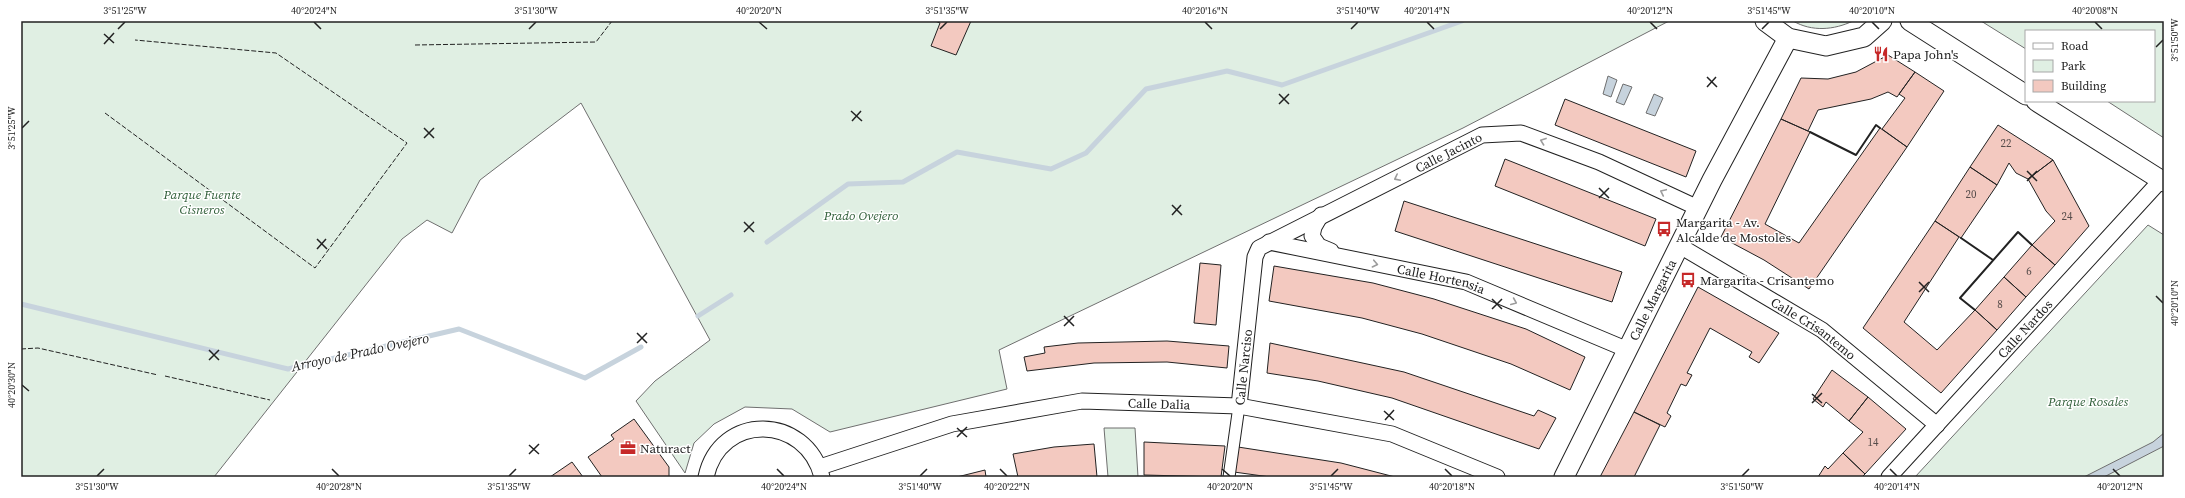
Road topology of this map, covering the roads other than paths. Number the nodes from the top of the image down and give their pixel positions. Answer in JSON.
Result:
{"nodes":[{"id":1,"x":1765,"y":21,"type":"edge"},
{"id":2,"x":1882,"y":21,"type":"edge"},
{"id":3,"x":1910,"y":21,"type":"edge"},
{"id":4,"x":1788,"y":38,"type":"junction"},
{"id":5,"x":2025,"y":93,"type":"edge"},
{"id":6,"x":2038,"y":102,"type":"edge"},
{"id":7,"x":2162,"y":181,"type":"edge"},
{"id":8,"x":1698,"y":208,"type":"junction"},
{"id":9,"x":1321,"y":215,"type":"junction"},
{"id":10,"x":1269,"y":242,"type":"junction"},
{"id":11,"x":1680,"y":246,"type":"junction"},
{"id":12,"x":1255,"y":257,"type":"joint"},
{"id":13,"x":1347,"y":258,"type":"junction"},
{"id":14,"x":1628,"y":350,"type":"junction"},
{"id":15,"x":1239,"y":406,"type":"junction"},
{"id":16,"x":1937,"y":425,"type":"junction"},
{"id":17,"x":821,"y":472,"type":"edge"},
{"id":18,"x":706,"y":477,"type":"edge"},
{"id":19,"x":1229,"y":477,"type":"edge"},
{"id":20,"x":1497,"y":477,"type":"edge"},
{"id":21,"x":1564,"y":477,"type":"edge"},
{"id":22,"x":1889,"y":477,"type":"edge"}],
"edges":[{"from":1,"to":4,"type":"street"},
{"from":2,"to":4,"type":"street"},
{"from":3,"to":5,"type":"street"},
{"from":4,"to":8,"type":"street","name":"Calle Margarita"},
{"from":6,"to":7,"type":"street"},
{"from":7,"to":16,"type":"street","name":"Calle Nardos"},
{"from":8,"to":9,"type":"street","name":"Calle Jacinto","one_way":true},
{"from":8,"to":11,"type":"street","name":"Calle Margarita"},
{"from":9,"to":10,"type":"street","name":"Calle Jacinto"},
{"from":9,"to":13,"type":"street"},
{"from":10,"to":12,"type":"street","name":"Calle Jacinto"},
{"from":10,"to":13,"type":"street","name":"Calle Hortensia"},
{"from":11,"to":14,"type":"street","name":"Calle Margarita"},
{"from":11,"to":16,"type":"street","name":"Calle Crisantemo"},
{"from":12,"to":15,"type":"street","name":"Calle Narciso"},
{"from":13,"to":14,"type":"street","name":"Calle Hortensia","one_way":true},
{"from":14,"to":21,"type":"street","name":"Calle Margarita"},
{"from":15,"to":17,"type":"street","name":"Calle Dalia"},
{"from":15,"to":19,"type":"street","name":"Calle Narciso"},
{"from":15,"to":20,"type":"street","name":"Calle Dalia"},
{"from":16,"to":22,"type":"street","name":"Calle Nardos"},
{"from":17,"to":18,"type":"street"}]}
